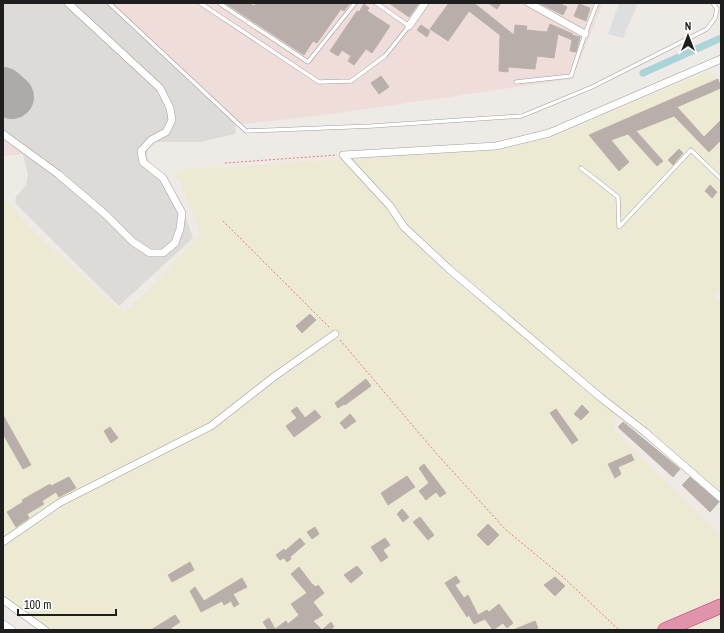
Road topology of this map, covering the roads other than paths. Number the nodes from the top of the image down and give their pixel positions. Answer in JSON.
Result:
{"nodes":[{"id":1,"x":68,"y":3,"type":"edge"},
{"id":2,"x":109,"y":3,"type":"edge"},
{"id":3,"x":200,"y":3,"type":"edge"},
{"id":4,"x":219,"y":3,"type":"edge"},
{"id":5,"x":354,"y":3,"type":"edge"},
{"id":6,"x":376,"y":3,"type":"edge"},
{"id":7,"x":425,"y":3,"type":"edge"},
{"id":8,"x":529,"y":3,"type":"edge"},
{"id":9,"x":597,"y":3,"type":"edge"},
{"id":10,"x":713,"y":3,"type":"edge"},
{"id":11,"x":409,"y":26,"type":"junction"},
{"id":12,"x":585,"y":34,"type":"junction"},
{"id":13,"x":721,"y":58,"type":"edge"},
{"id":14,"x":516,"y":82,"type":"dead end"},
{"id":15,"x":3,"y":134,"type":"edge"},
{"id":16,"x":581,"y":168,"type":"dead end"},
{"id":17,"x":721,"y":178,"type":"edge"},
{"id":18,"x":336,"y":334,"type":"road end"},
{"id":19,"x":721,"y":498,"type":"edge"},
{"id":20,"x":3,"y":542,"type":"edge"},
{"id":21,"x":3,"y":600,"type":"edge"},
{"id":22,"x":721,"y":606,"type":"edge"},
{"id":23,"x":3,"y":624,"type":"edge"},
{"id":24,"x":12,"y":630,"type":"edge"},
{"id":25,"x":45,"y":630,"type":"edge"},
{"id":26,"x":665,"y":630,"type":"edge"}],
"edges":[{"from":1,"to":15,"type":"street"},
{"from":2,"to":10,"type":"lane"},
{"from":3,"to":11,"type":"lane"},
{"from":4,"to":5,"type":"lane"},
{"from":6,"to":11,"type":"lane"},
{"from":7,"to":11,"type":"street"},
{"from":8,"to":12,"type":"street"},
{"from":9,"to":12,"type":"lane"},
{"from":12,"to":14,"type":"lane"},
{"from":13,"to":19,"type":"street"},
{"from":16,"to":17,"type":"lane"},
{"from":18,"to":20,"type":"street"},
{"from":21,"to":25,"type":"street"},
{"from":22,"to":26,"type":"highway"},
{"from":23,"to":24,"type":"street"}]}
